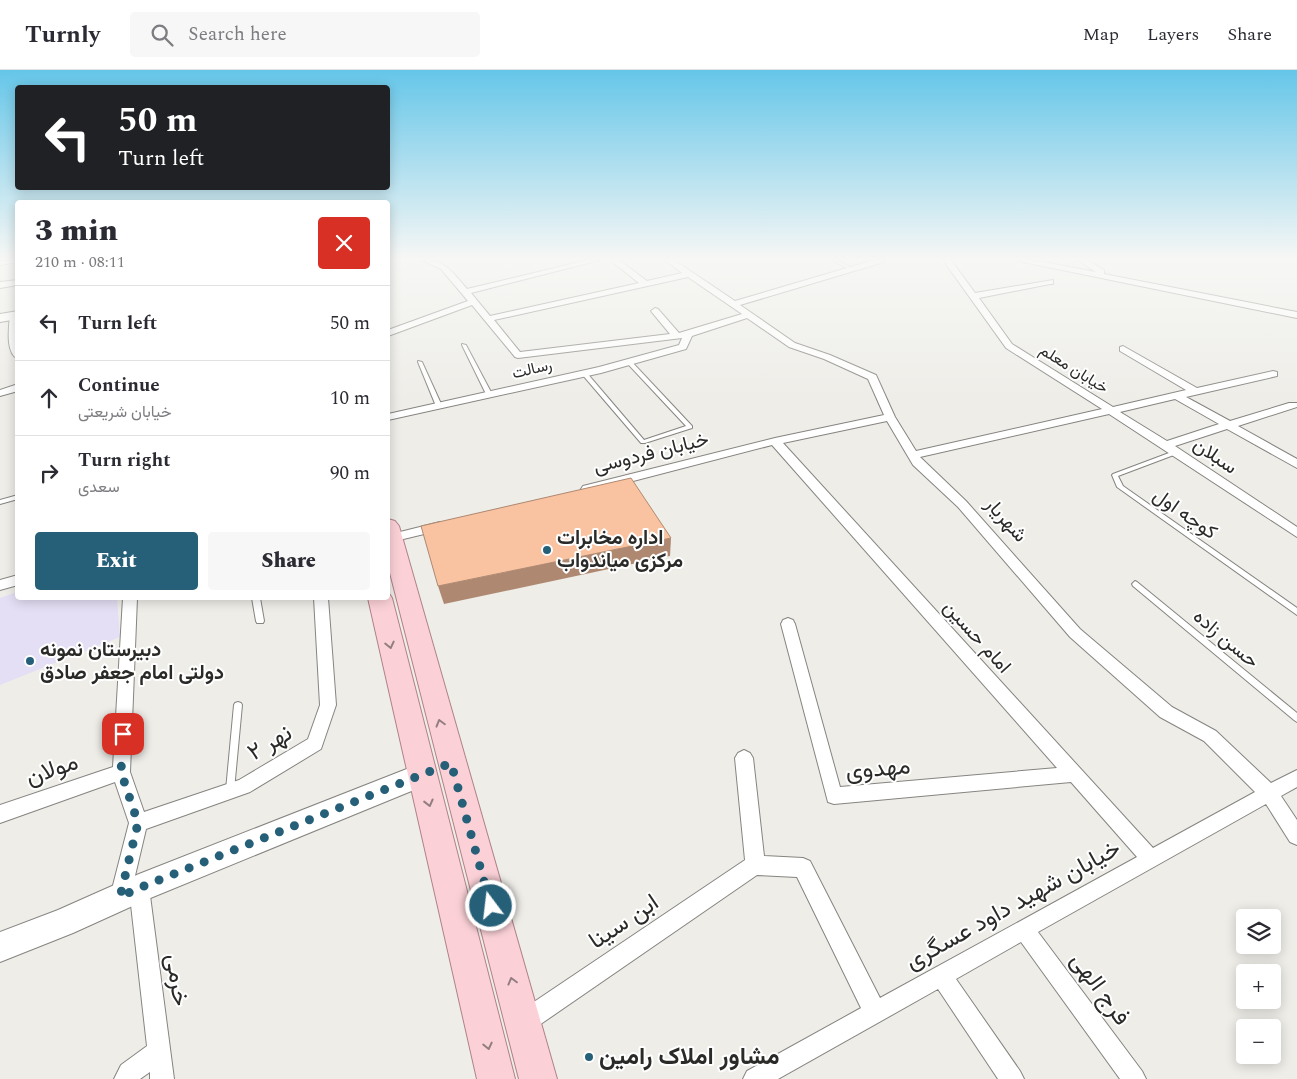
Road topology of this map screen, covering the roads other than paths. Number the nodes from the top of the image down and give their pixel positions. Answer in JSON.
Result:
{"nodes":[{"id":1,"x":459,"y":307,"type":"edge"},
{"id":2,"x":477,"y":307,"type":"edge"},
{"id":3,"x":541,"y":307,"type":"edge"},
{"id":4,"x":735,"y":307,"type":"edge"},
{"id":5,"x":982,"y":307,"type":"edge"},
{"id":6,"x":1256,"y":307,"type":"edge"},
{"id":7,"x":656,"y":311,"type":"dead end"},
{"id":8,"x":15,"y":315,"type":"edge"},
{"id":9,"x":748,"y":315,"type":"junction"},
{"id":10,"x":1297,"y":315,"type":"edge"},
{"id":11,"x":0,"y":318,"type":"edge"},
{"id":12,"x":487,"y":319,"type":"junction"},
{"id":13,"x":15,"y":330,"type":"edge"},
{"id":14,"x":390,"y":332,"type":"edge"},
{"id":15,"x":688,"y":334,"type":"junction"},
{"id":16,"x":677,"y":336,"type":"junction"},
{"id":17,"x":464,"y":345,"type":"dead end"},
{"id":18,"x":15,"y":347,"type":"edge"},
{"id":19,"x":1123,"y":348,"type":"dead end"},
{"id":20,"x":420,"y":362,"type":"dead end"},
{"id":21,"x":630,"y":362,"type":"junction"},
{"id":22,"x":584,"y":373,"type":"junction"},
{"id":23,"x":1273,"y":374,"type":"dead end"},
{"id":24,"x":15,"y":388,"type":"edge"},
{"id":25,"x":1195,"y":391,"type":"junction"},
{"id":26,"x":0,"y":393,"type":"edge"},
{"id":27,"x":489,"y":394,"type":"junction"},
{"id":28,"x":1177,"y":396,"type":"junction"},
{"id":29,"x":439,"y":406,"type":"junction"},
{"id":30,"x":1293,"y":406,"type":"dead end"},
{"id":31,"x":1111,"y":410,"type":"junction"},
{"id":32,"x":390,"y":417,"type":"edge"},
{"id":33,"x":890,"y":417,"type":"junction"},
{"id":34,"x":1230,"y":425,"type":"junction"},
{"id":35,"x":774,"y":441,"type":"junction"},
{"id":36,"x":1165,"y":445,"type":"junction"},
{"id":37,"x":1177,"y":452,"type":"junction"},
{"id":38,"x":914,"y":455,"type":"junction"},
{"id":39,"x":1297,"y":464,"type":"edge"},
{"id":40,"x":573,"y":492,"type":"edge"},
{"id":41,"x":15,"y":498,"type":"edge"},
{"id":42,"x":0,"y":502,"type":"edge"},
{"id":43,"x":448,"y":524,"type":"edge"},
{"id":44,"x":390,"y":532,"type":"edge"},
{"id":45,"x":1297,"y":533,"type":"edge"},
{"id":46,"x":390,"y":536,"type":"edge"},
{"id":47,"x":15,"y":581,"type":"edge"},
{"id":48,"x":0,"y":584,"type":"edge"},
{"id":49,"x":1135,"y":584,"type":"dead end"},
{"id":50,"x":130,"y":600,"type":"edge"},
{"id":51,"x":256,"y":600,"type":"edge"},
{"id":52,"x":321,"y":600,"type":"edge"},
{"id":53,"x":380,"y":600,"type":"edge"},
{"id":54,"x":1297,"y":612,"type":"edge"},
{"id":55,"x":260,"y":621,"type":"dead end"},
{"id":56,"x":788,"y":624,"type":"dead end"},
{"id":57,"x":238,"y":705,"type":"dead end"},
{"id":58,"x":1297,"y":718,"type":"edge"},
{"id":59,"x":744,"y":758,"type":"dead end"},
{"id":60,"x":451,"y":763,"type":"junction"},
{"id":61,"x":121,"y":772,"type":"junction"},
{"id":62,"x":1074,"y":774,"type":"junction"},
{"id":63,"x":422,"y":775,"type":"junction"},
{"id":64,"x":1297,"y":778,"type":"edge"},
{"id":65,"x":230,"y":791,"type":"junction"},
{"id":66,"x":1269,"y":793,"type":"junction"},
{"id":67,"x":0,"y":814,"type":"edge"},
{"id":68,"x":138,"y":823,"type":"junction"},
{"id":69,"x":1297,"y":836,"type":"edge"},
{"id":70,"x":1150,"y":859,"type":"junction"},
{"id":71,"x":755,"y":865,"type":"junction"},
{"id":72,"x":129,"y":893,"type":"junction"},
{"id":73,"x":1024,"y":930,"type":"junction"},
{"id":74,"x":0,"y":947,"type":"edge"},
{"id":75,"x":941,"y":976,"type":"junction"},
{"id":76,"x":875,"y":1012,"type":"junction"},
{"id":77,"x":523,"y":1023,"type":"junction"},
{"id":78,"x":160,"y":1050,"type":"junction"},
{"id":79,"x":126,"y":1079,"type":"edge"},
{"id":80,"x":162,"y":1079,"type":"edge"},
{"id":81,"x":496,"y":1079,"type":"edge"},
{"id":82,"x":538,"y":1079,"type":"edge"},
{"id":83,"x":755,"y":1079,"type":"edge"},
{"id":84,"x":1012,"y":1079,"type":"edge"},
{"id":85,"x":1134,"y":1079,"type":"edge"}],
"edges":[{"from":1,"to":14,"type":"street"},
{"from":2,"to":12,"type":"street"},
{"from":3,"to":12,"type":"street"},
{"from":4,"to":9,"type":"street","name":"شهریار"},
{"from":5,"to":31,"type":"street","name":"خیابان معلم"},
{"from":6,"to":10,"type":"street"},
{"from":7,"to":16,"type":"street"},
{"from":8,"to":11,"type":"main road"},
{"from":9,"to":15,"type":"street"},
{"from":9,"to":33,"type":"street","name":"شهریار"},
{"from":12,"to":16,"type":"street"},
{"from":13,"to":18,"type":"street"},
{"from":15,"to":16,"type":"street"},
{"from":15,"to":21,"type":"street","name":"رسالت"},
{"from":17,"to":27,"type":"lane"},
{"from":19,"to":25,"type":"street"},
{"from":20,"to":29,"type":"lane"},
{"from":21,"to":22,"type":"street","name":"رسالت"},
{"from":21,"to":22,"type":"lane"},
{"from":22,"to":27,"type":"street","name":"رسالت"},
{"from":23,"to":25,"type":"street"},
{"from":24,"to":26,"type":"street"},
{"from":25,"to":28,"type":"street"},
{"from":27,"to":29,"type":"street","name":"رسالت"},
{"from":28,"to":31,"type":"street"},
{"from":28,"to":34,"type":"street"},
{"from":29,"to":32,"type":"street","name":"رسالت"},
{"from":30,"to":34,"type":"street"},
{"from":31,"to":36,"type":"street","name":"سبلان"},
{"from":31,"to":38,"type":"street"},
{"from":33,"to":35,"type":"street","name":"خیابان فردوسی"},
{"from":33,"to":38,"type":"street","name":"شهریار"},
{"from":34,"to":36,"type":"street"},
{"from":34,"to":39,"type":"street"},
{"from":35,"to":40,"type":"street","name":"خیابان فردوسی"},
{"from":35,"to":62,"type":"street","name":"امام حسین"},
{"from":36,"to":37,"type":"street","name":"سبلان"},
{"from":37,"to":45,"type":"street","name":"سبلان"},
{"from":37,"to":54,"type":"lane","name":"کوچه اول"},
{"from":38,"to":66,"type":"street","name":"شهریار"},
{"from":41,"to":42,"type":"lane"},
{"from":43,"to":44,"type":"street"},
{"from":60,"to":46,"type":"main road","one_way":true},
{"from":47,"to":48,"type":"street"},
{"from":49,"to":58,"type":"lane","name":"حسن زاده"},
{"from":50,"to":61,"type":"street"},
{"from":51,"to":55,"type":"lane"},
{"from":52,"to":65,"type":"street","name":"نهر ۲"},
{"from":53,"to":63,"type":"main road","one_way":true},
{"from":56,"to":62,"type":"street","name":"مهدوی"},
{"from":57,"to":65,"type":"lane"},
{"from":59,"to":71,"type":"street"},
{"from":60,"to":63,"type":"main road"},
{"from":77,"to":60,"type":"main road","one_way":true},
{"from":61,"to":67,"type":"street","name":"مولان"},
{"from":61,"to":68,"type":"street"},
{"from":62,"to":70,"type":"street","name":"امام حسین"},
{"from":63,"to":72,"type":"main road"},
{"from":63,"to":81,"type":"main road","one_way":true},
{"from":64,"to":66,"type":"street","name":"خیابان شهید داود عسگری"},
{"from":65,"to":68,"type":"street","name":"نهر ۲"},
{"from":66,"to":69,"type":"street","name":"شهریار"},
{"from":66,"to":70,"type":"street","name":"خیابان شهید داود عسگری"},
{"from":68,"to":72,"type":"street"},
{"from":70,"to":73,"type":"street","name":"خیابان شهید داود عسگری"},
{"from":71,"to":76,"type":"street"},
{"from":71,"to":77,"type":"street","name":"ابن سینا"},
{"from":72,"to":74,"type":"main road"},
{"from":72,"to":78,"type":"street","name":"خرمی"},
{"from":73,"to":75,"type":"street","name":"خیابان شهید داود عسگری"},
{"from":73,"to":85,"type":"street","name":"فرج الهی"},
{"from":75,"to":76,"type":"street","name":"خیابان شهید داود عسگری"},
{"from":75,"to":84,"type":"street"},
{"from":76,"to":83,"type":"street","name":"خیابان شهید داود عسگری"},
{"from":77,"to":82,"type":"main road"},
{"from":78,"to":79,"type":"street"},
{"from":78,"to":80,"type":"street","name":"خرمی"}]}
